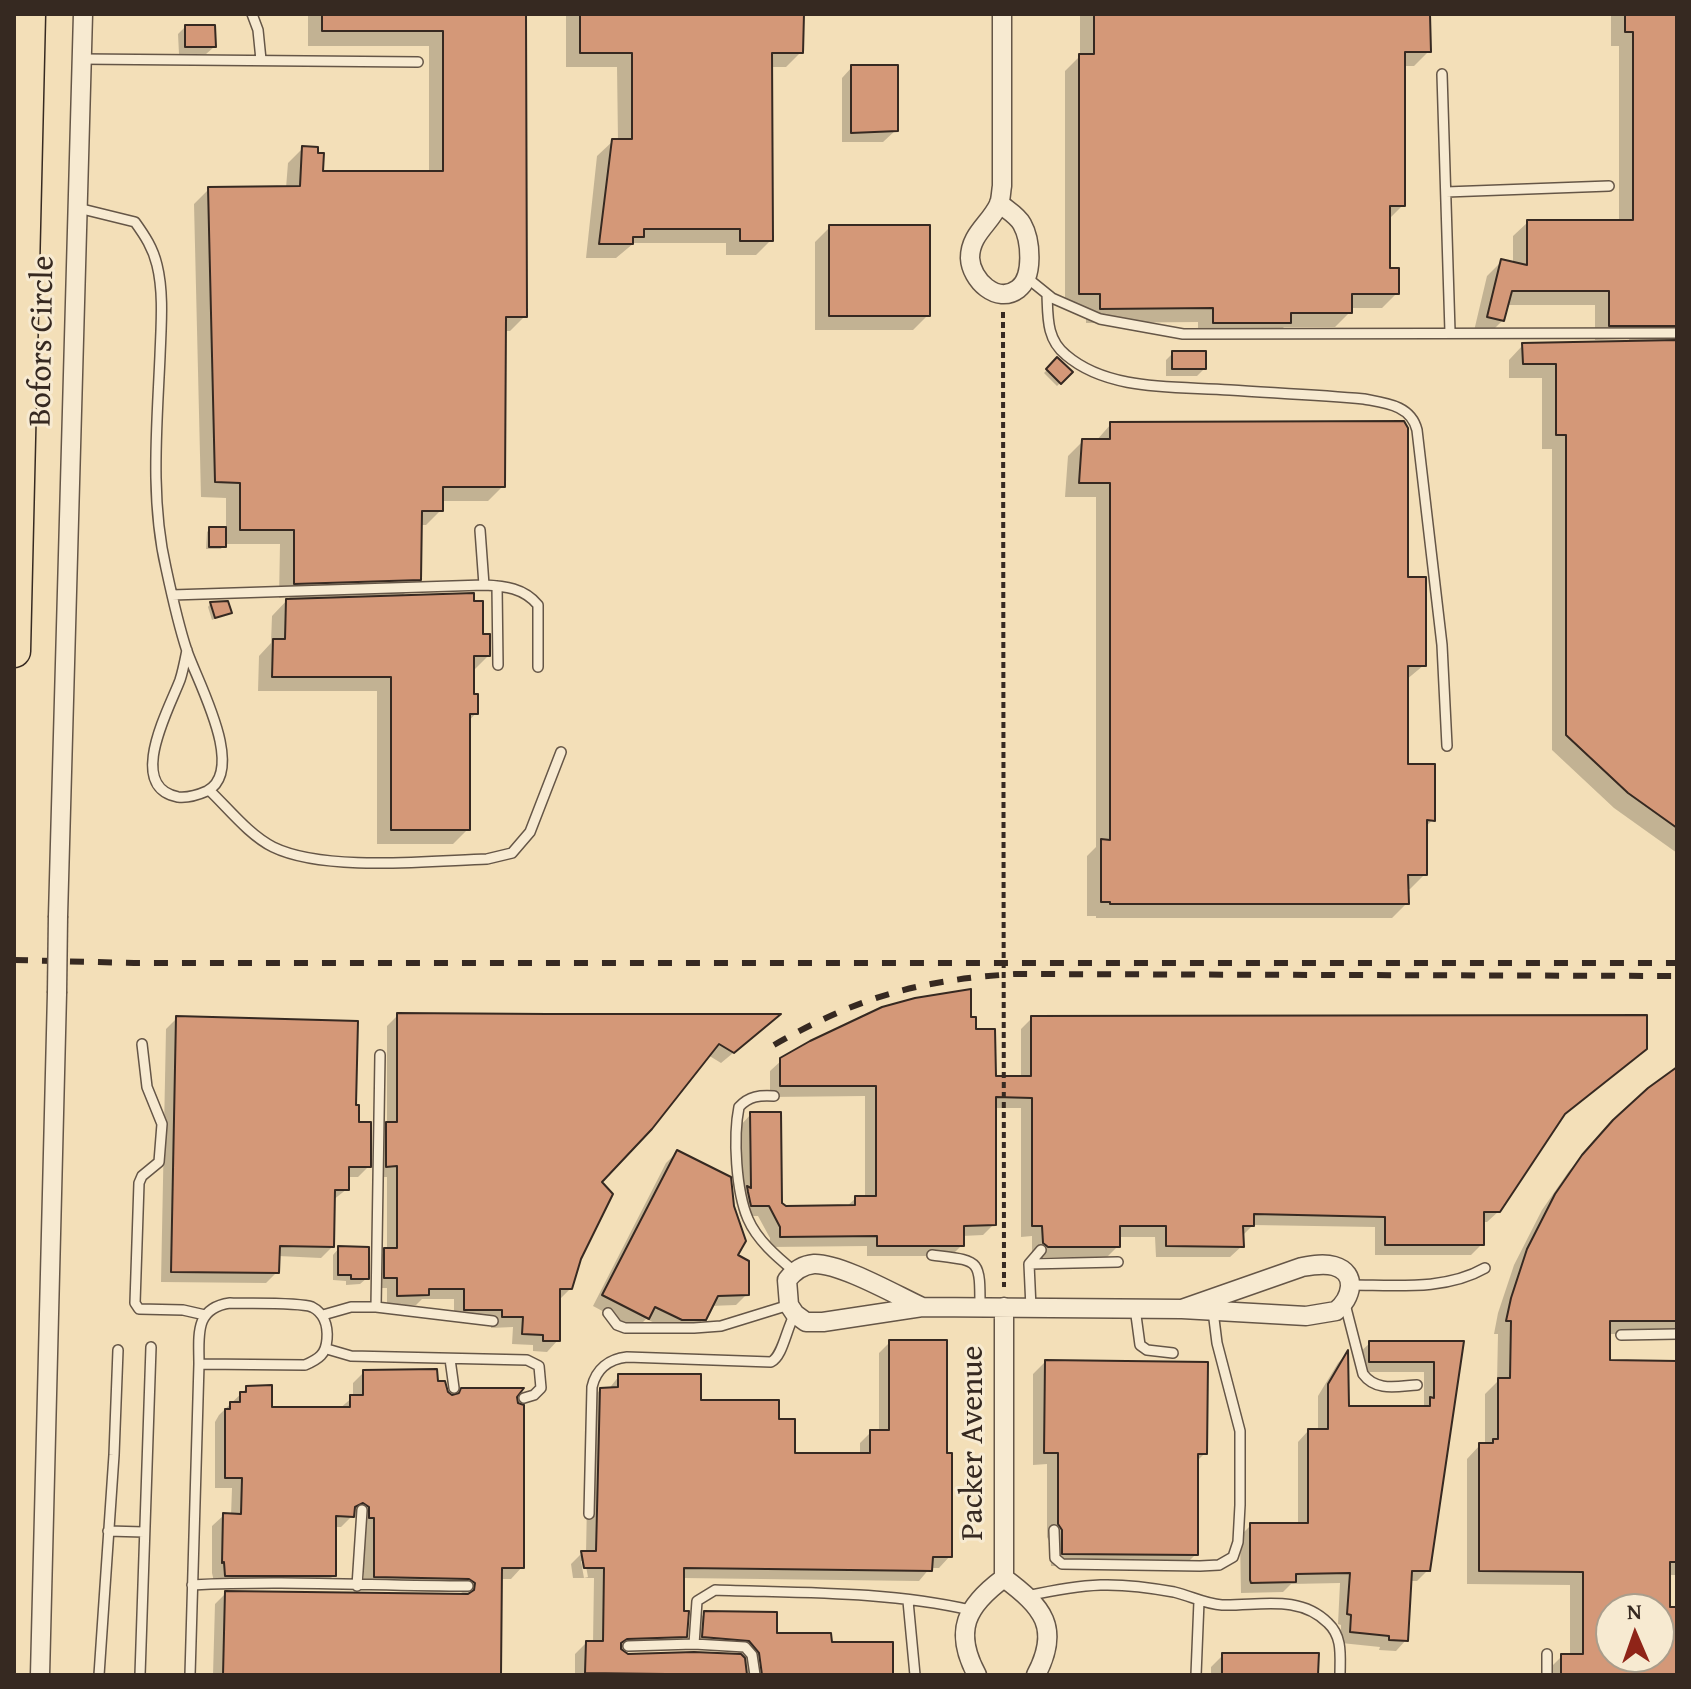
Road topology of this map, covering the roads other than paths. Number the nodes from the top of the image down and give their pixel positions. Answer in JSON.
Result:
{"nodes":[{"id":1,"x":29,"y":14,"type":"edge"},
{"id":2,"x":83,"y":14,"type":"edge"},
{"id":3,"x":252,"y":14,"type":"edge"},
{"id":4,"x":1002,"y":14,"type":"edge"},
{"id":5,"x":81,"y":59,"type":"junction"},
{"id":6,"x":261,"y":60,"type":"junction"},
{"id":7,"x":418,"y":62,"type":"dead end"},
{"id":8,"x":1442,"y":74,"type":"dead end"},
{"id":9,"x":1609,"y":186,"type":"dead end"},
{"id":10,"x":1446,"y":192,"type":"junction"},
{"id":11,"x":999,"y":203,"type":"junction"},
{"id":12,"x":77,"y":208,"type":"junction"},
{"id":13,"x":1026,"y":277,"type":"junction"},
{"id":14,"x":1047,"y":294,"type":"junction"},
{"id":15,"x":1450,"y":332,"type":"junction"},
{"id":16,"x":1677,"y":333,"type":"edge"},
{"id":17,"x":480,"y":530,"type":"dead end"},
{"id":18,"x":484,"y":585,"type":"junction"},
{"id":19,"x":497,"y":586,"type":"junction"},
{"id":20,"x":172,"y":595,"type":"junction"},
{"id":21,"x":187,"y":650,"type":"junction"},
{"id":22,"x":14,"y":651,"type":"edge"},
{"id":23,"x":498,"y":665,"type":"dead end"},
{"id":24,"x":538,"y":667,"type":"dead end"},
{"id":25,"x":1447,"y":746,"type":"dead end"},
{"id":26,"x":561,"y":752,"type":"dead end"},
{"id":27,"x":209,"y":790,"type":"junction"},
{"id":28,"x":142,"y":1044,"type":"dead end"},
{"id":29,"x":380,"y":1055,"type":"dead end"},
{"id":30,"x":774,"y":1096,"type":"dead end"},
{"id":31,"x":1041,"y":1250,"type":"dead end"},
{"id":32,"x":932,"y":1255,"type":"dead end"},
{"id":33,"x":1118,"y":1262,"type":"dead end"},
{"id":34,"x":1029,"y":1264,"type":"junction"},
{"id":35,"x":1485,"y":1268,"type":"dead end"},
{"id":36,"x":794,"y":1271,"type":"junction"},
{"id":37,"x":1350,"y":1285,"type":"junction"},
{"id":38,"x":1345,"y":1304,"type":"junction"},
{"id":39,"x":376,"y":1307,"type":"junction"},
{"id":40,"x":922,"y":1307,"type":"junction"},
{"id":41,"x":980,"y":1307,"type":"junction"},
{"id":42,"x":1004,"y":1307,"type":"junction"},
{"id":43,"x":1031,"y":1308,"type":"junction"},
{"id":44,"x":1135,"y":1308,"type":"junction"},
{"id":45,"x":1182,"y":1309,"type":"junction"},
{"id":46,"x":792,"y":1310,"type":"junction"},
{"id":47,"x":1213,"y":1311,"type":"junction"},
{"id":48,"x":608,"y":1313,"type":"dead end"},
{"id":49,"x":205,"y":1315,"type":"junction"},
{"id":50,"x":323,"y":1315,"type":"junction"},
{"id":51,"x":493,"y":1321,"type":"dead end"},
{"id":52,"x":1677,"y":1334,"type":"edge"},
{"id":53,"x":1621,"y":1335,"type":"dead end"},
{"id":54,"x":151,"y":1347,"type":"dead end"},
{"id":55,"x":327,"y":1349,"type":"junction"},
{"id":56,"x":118,"y":1350,"type":"dead end"},
{"id":57,"x":1173,"y":1353,"type":"dead end"},
{"id":58,"x":450,"y":1359,"type":"junction"},
{"id":59,"x":199,"y":1364,"type":"junction"},
{"id":60,"x":1417,"y":1385,"type":"dead end"},
{"id":61,"x":454,"y":1388,"type":"dead end"},
{"id":62,"x":524,"y":1398,"type":"dead end"},
{"id":63,"x":362,"y":1510,"type":"dead end"},
{"id":64,"x":589,"y":1514,"type":"dead end"},
{"id":65,"x":1054,"y":1530,"type":"dead end"},
{"id":66,"x":108,"y":1531,"type":"junction"},
{"id":67,"x":144,"y":1532,"type":"junction"},
{"id":68,"x":1004,"y":1578,"type":"junction"},
{"id":69,"x":192,"y":1585,"type":"junction"},
{"id":70,"x":357,"y":1586,"type":"junction"},
{"id":71,"x":468,"y":1586,"type":"dead end"},
{"id":72,"x":1027,"y":1596,"type":"junction"},
{"id":73,"x":908,"y":1601,"type":"junction"},
{"id":74,"x":1199,"y":1601,"type":"junction"},
{"id":75,"x":970,"y":1610,"type":"junction"},
{"id":76,"x":694,"y":1644,"type":"junction"},
{"id":77,"x":628,"y":1646,"type":"dead end"},
{"id":78,"x":1547,"y":1654,"type":"dead end"},
{"id":79,"x":40,"y":1675,"type":"edge"},
{"id":80,"x":99,"y":1675,"type":"edge"},
{"id":81,"x":140,"y":1675,"type":"edge"},
{"id":82,"x":190,"y":1675,"type":"edge"},
{"id":83,"x":755,"y":1675,"type":"edge"},
{"id":84,"x":915,"y":1675,"type":"edge"},
{"id":85,"x":977,"y":1675,"type":"edge"},
{"id":86,"x":1036,"y":1675,"type":"edge"},
{"id":87,"x":1196,"y":1675,"type":"edge"},
{"id":88,"x":1340,"y":1675,"type":"edge"},
{"id":89,"x":1547,"y":1675,"type":"edge"}],
"edges":[{"from":1,"to":22,"type":"highway"},
{"from":2,"to":5,"type":"street","name":"Bofors Circle"},
{"from":3,"to":6,"type":"lane"},
{"from":4,"to":11,"type":"street"},
{"from":5,"to":6,"type":"lane"},
{"from":5,"to":12,"type":"street","name":"Bofors Circle"},
{"from":6,"to":7,"type":"lane"},
{"from":8,"to":10,"type":"lane"},
{"from":9,"to":10,"type":"lane"},
{"from":10,"to":15,"type":"lane"},
{"from":11,"to":13,"type":"street"},
{"from":11,"to":13,"type":"street"},
{"from":12,"to":20,"type":"lane"},
{"from":12,"to":79,"type":"street","name":"Bofors Circle","bridge":true},
{"from":13,"to":14,"type":"lane"},
{"from":14,"to":15,"type":"lane"},
{"from":14,"to":25,"type":"lane"},
{"from":15,"to":16,"type":"lane"},
{"from":17,"to":18,"type":"lane"},
{"from":18,"to":19,"type":"lane"},
{"from":18,"to":20,"type":"lane"},
{"from":19,"to":23,"type":"lane"},
{"from":19,"to":24,"type":"lane"},
{"from":20,"to":21,"type":"lane"},
{"from":21,"to":27,"type":"lane"},
{"from":21,"to":27,"type":"lane"},
{"from":26,"to":27,"type":"lane"},
{"from":28,"to":49,"type":"lane"},
{"from":29,"to":39,"type":"lane"},
{"from":30,"to":36,"type":"lane"},
{"from":31,"to":34,"type":"lane"},
{"from":32,"to":41,"type":"lane"},
{"from":33,"to":34,"type":"lane"},
{"from":34,"to":43,"type":"lane"},
{"from":35,"to":37,"type":"lane"},
{"from":36,"to":40,"type":"street","name":"Packer Avenue"},
{"from":36,"to":46,"type":"street"},
{"from":37,"to":38,"type":"street"},
{"from":37,"to":45,"type":"street","name":"Packer Avenue"},
{"from":38,"to":47,"type":"street","name":"Packer Avenue"},
{"from":38,"to":60,"type":"lane"},
{"from":39,"to":50,"type":"lane"},
{"from":39,"to":51,"type":"lane"},
{"from":40,"to":41,"type":"street","name":"Packer Avenue"},
{"from":40,"to":46,"type":"street","name":"Packer Avenue"},
{"from":41,"to":42,"type":"street","name":"Packer Avenue"},
{"from":42,"to":43,"type":"street","name":"Packer Avenue"},
{"from":42,"to":68,"type":"street","name":"Packer Avenue"},
{"from":43,"to":44,"type":"street","name":"Packer Avenue"},
{"from":44,"to":45,"type":"street","name":"Packer Avenue"},
{"from":44,"to":57,"type":"lane"},
{"from":45,"to":47,"type":"street","name":"Packer Avenue"},
{"from":46,"to":48,"type":"lane"},
{"from":46,"to":64,"type":"lane"},
{"from":47,"to":65,"type":"lane"},
{"from":49,"to":50,"type":"lane"},
{"from":49,"to":59,"type":"lane"},
{"from":50,"to":55,"type":"lane"},
{"from":52,"to":53,"type":"lane"},
{"from":54,"to":67,"type":"lane"},
{"from":55,"to":58,"type":"lane"},
{"from":55,"to":59,"type":"lane"},
{"from":56,"to":66,"type":"lane"},
{"from":58,"to":61,"type":"lane"},
{"from":58,"to":62,"type":"lane"},
{"from":59,"to":69,"type":"lane"},
{"from":63,"to":70,"type":"lane"},
{"from":66,"to":67,"type":"lane"},
{"from":66,"to":80,"type":"lane"},
{"from":67,"to":81,"type":"lane"},
{"from":68,"to":72,"type":"street","name":"Packer Avenue"},
{"from":68,"to":75,"type":"street","name":"Packer Avenue"},
{"from":69,"to":70,"type":"lane"},
{"from":69,"to":82,"type":"lane"},
{"from":70,"to":71,"type":"lane"},
{"from":72,"to":74,"type":"lane"},
{"from":72,"to":86,"type":"street","name":"Packer Avenue"},
{"from":73,"to":75,"type":"lane"},
{"from":73,"to":76,"type":"lane"},
{"from":73,"to":84,"type":"lane"},
{"from":74,"to":87,"type":"lane"},
{"from":74,"to":88,"type":"lane"},
{"from":75,"to":85,"type":"street"},
{"from":76,"to":77,"type":"lane"},
{"from":76,"to":83,"type":"lane"},
{"from":78,"to":89,"type":"lane"}]}
